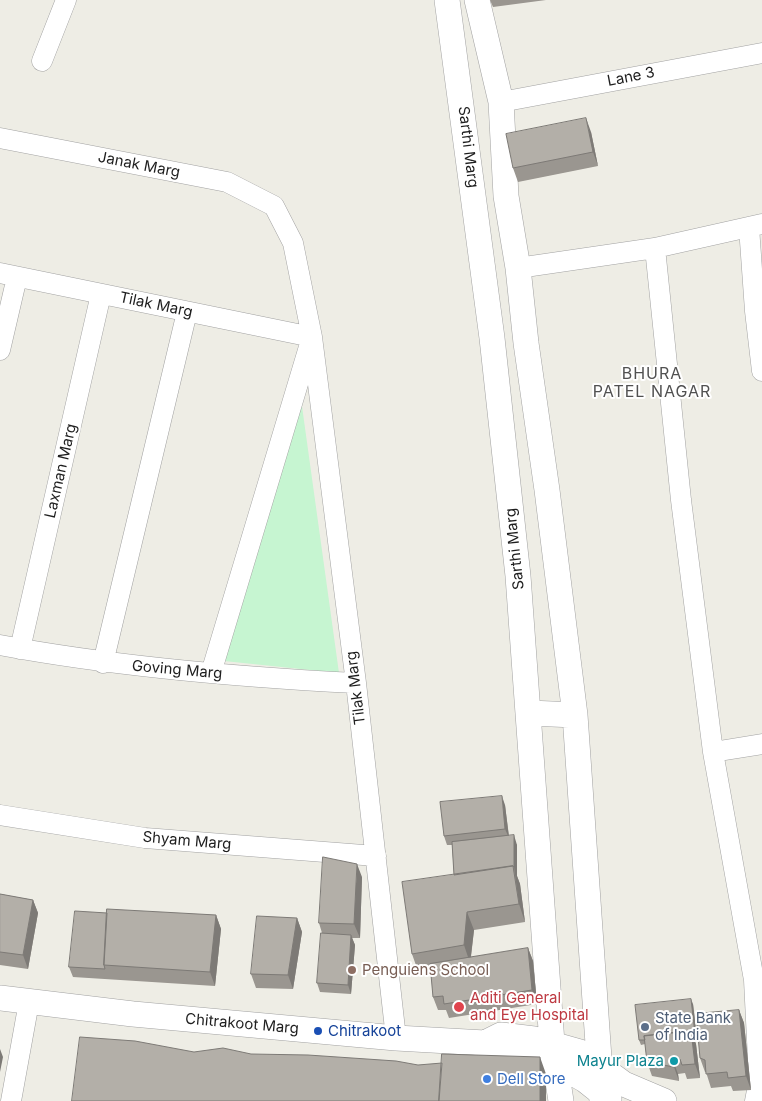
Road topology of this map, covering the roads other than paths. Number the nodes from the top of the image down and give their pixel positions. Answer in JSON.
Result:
{"nodes":[{"id":1,"x":66,"y":0,"type":"edge"},
{"id":2,"x":447,"y":0,"type":"edge"},
{"id":3,"x":477,"y":0,"type":"edge"},
{"id":4,"x":762,"y":52,"type":"edge"},
{"id":5,"x":42,"y":61,"type":"dead end"},
{"id":6,"x":501,"y":102,"type":"junction"},
{"id":7,"x":463,"y":111,"type":"junction"},
{"id":8,"x":0,"y":138,"type":"edge"},
{"id":9,"x":274,"y":206,"type":"joint"},
{"id":10,"x":756,"y":225,"type":"edge"},
{"id":11,"x":655,"y":248,"type":"junction"},
{"id":12,"x":518,"y":268,"type":"junction"},
{"id":13,"x":8,"y":275,"type":"edge"},
{"id":14,"x":101,"y":294,"type":"junction"},
{"id":15,"x":187,"y":312,"type":"junction"},
{"id":16,"x":759,"y":312,"type":"edge"},
{"id":17,"x":312,"y":337,"type":"junction"},
{"id":18,"x":0,"y":350,"type":"edge"},
{"id":19,"x":762,"y":371,"type":"edge"},
{"id":20,"x":0,"y":645,"type":"edge"},
{"id":21,"x":20,"y":649,"type":"junction"},
{"id":22,"x":104,"y":663,"type":"junction"},
{"id":23,"x":211,"y":672,"type":"junction"},
{"id":24,"x":356,"y":683,"type":"junction"},
{"id":25,"x":529,"y":713,"type":"junction"},
{"id":26,"x":575,"y":715,"type":"junction"},
{"id":27,"x":762,"y":744,"type":"edge"},
{"id":28,"x":712,"y":752,"type":"junction"},
{"id":29,"x":0,"y":815,"type":"edge"},
{"id":30,"x":376,"y":856,"type":"junction"},
{"id":31,"x":758,"y":981,"type":"edge"},
{"id":32,"x":0,"y":998,"type":"edge"},
{"id":33,"x":29,"y":1002,"type":"junction"},
{"id":34,"x":396,"y":1038,"type":"junction"},
{"id":35,"x":553,"y":1053,"type":"junction"},
{"id":36,"x":599,"y":1065,"type":"junction"},
{"id":37,"x":605,"y":1099,"type":"edge"},
{"id":38,"x":11,"y":1101,"type":"edge"},
{"id":39,"x":561,"y":1101,"type":"edge"},
{"id":40,"x":664,"y":1101,"type":"edge"},
{"id":41,"x":755,"y":1101,"type":"edge"}],
"edges":[{"from":1,"to":5,"type":"street"},
{"from":2,"to":7,"type":"street","name":"Sarthi Marg"},
{"from":3,"to":6,"type":"street"},
{"from":4,"to":6,"type":"street","name":"Lane 3"},
{"from":6,"to":7,"type":"street"},
{"from":6,"to":12,"type":"street"},
{"from":7,"to":25,"type":"street","name":"Sarthi Marg"},
{"from":8,"to":9,"type":"street","name":"Janak Marg"},
{"from":9,"to":17,"type":"street","name":"Tilak Marg"},
{"from":10,"to":11,"type":"street"},
{"from":10,"to":16,"type":"street"},
{"from":11,"to":12,"type":"street"},
{"from":11,"to":28,"type":"street"},
{"from":12,"to":26,"type":"street"},
{"from":13,"to":14,"type":"street","name":"Tilak Marg"},
{"from":13,"to":18,"type":"street"},
{"from":14,"to":15,"type":"street","name":"Tilak Marg"},
{"from":14,"to":21,"type":"street","name":"Laxman Marg"},
{"from":15,"to":17,"type":"street","name":"Tilak Marg"},
{"from":15,"to":22,"type":"street"},
{"from":16,"to":19,"type":"street"},
{"from":17,"to":23,"type":"street"},
{"from":17,"to":24,"type":"street","name":"Tilak Marg"},
{"from":20,"to":21,"type":"street","name":"Goving Marg"},
{"from":21,"to":22,"type":"street","name":"Goving Marg"},
{"from":22,"to":23,"type":"street","name":"Goving Marg"},
{"from":23,"to":24,"type":"street","name":"Goving Marg"},
{"from":24,"to":30,"type":"street","name":"Tilak Marg"},
{"from":25,"to":26,"type":"street"},
{"from":25,"to":35,"type":"street","name":"Sarthi Marg"},
{"from":26,"to":36,"type":"street"},
{"from":27,"to":28,"type":"street"},
{"from":28,"to":31,"type":"street"},
{"from":29,"to":30,"type":"street","name":"Shyam Marg"},
{"from":30,"to":34,"type":"street","name":"Tilak Marg"},
{"from":31,"to":41,"type":"street"},
{"from":32,"to":33,"type":"street","name":"Chitrakoot Marg"},
{"from":33,"to":34,"type":"street","name":"Chitrakoot Marg"},
{"from":33,"to":38,"type":"street"},
{"from":34,"to":35,"type":"street","name":"Chitrakoot Marg"},
{"from":35,"to":36,"type":"street","name":"Chitrakoot Marg"},
{"from":35,"to":37,"type":"street","name":"Chitrakoot Marg"},
{"from":35,"to":39,"type":"street","name":"Sarthi Marg"},
{"from":36,"to":37,"type":"street"},
{"from":36,"to":40,"type":"street","name":"Chitrakoot Marg"}]}
